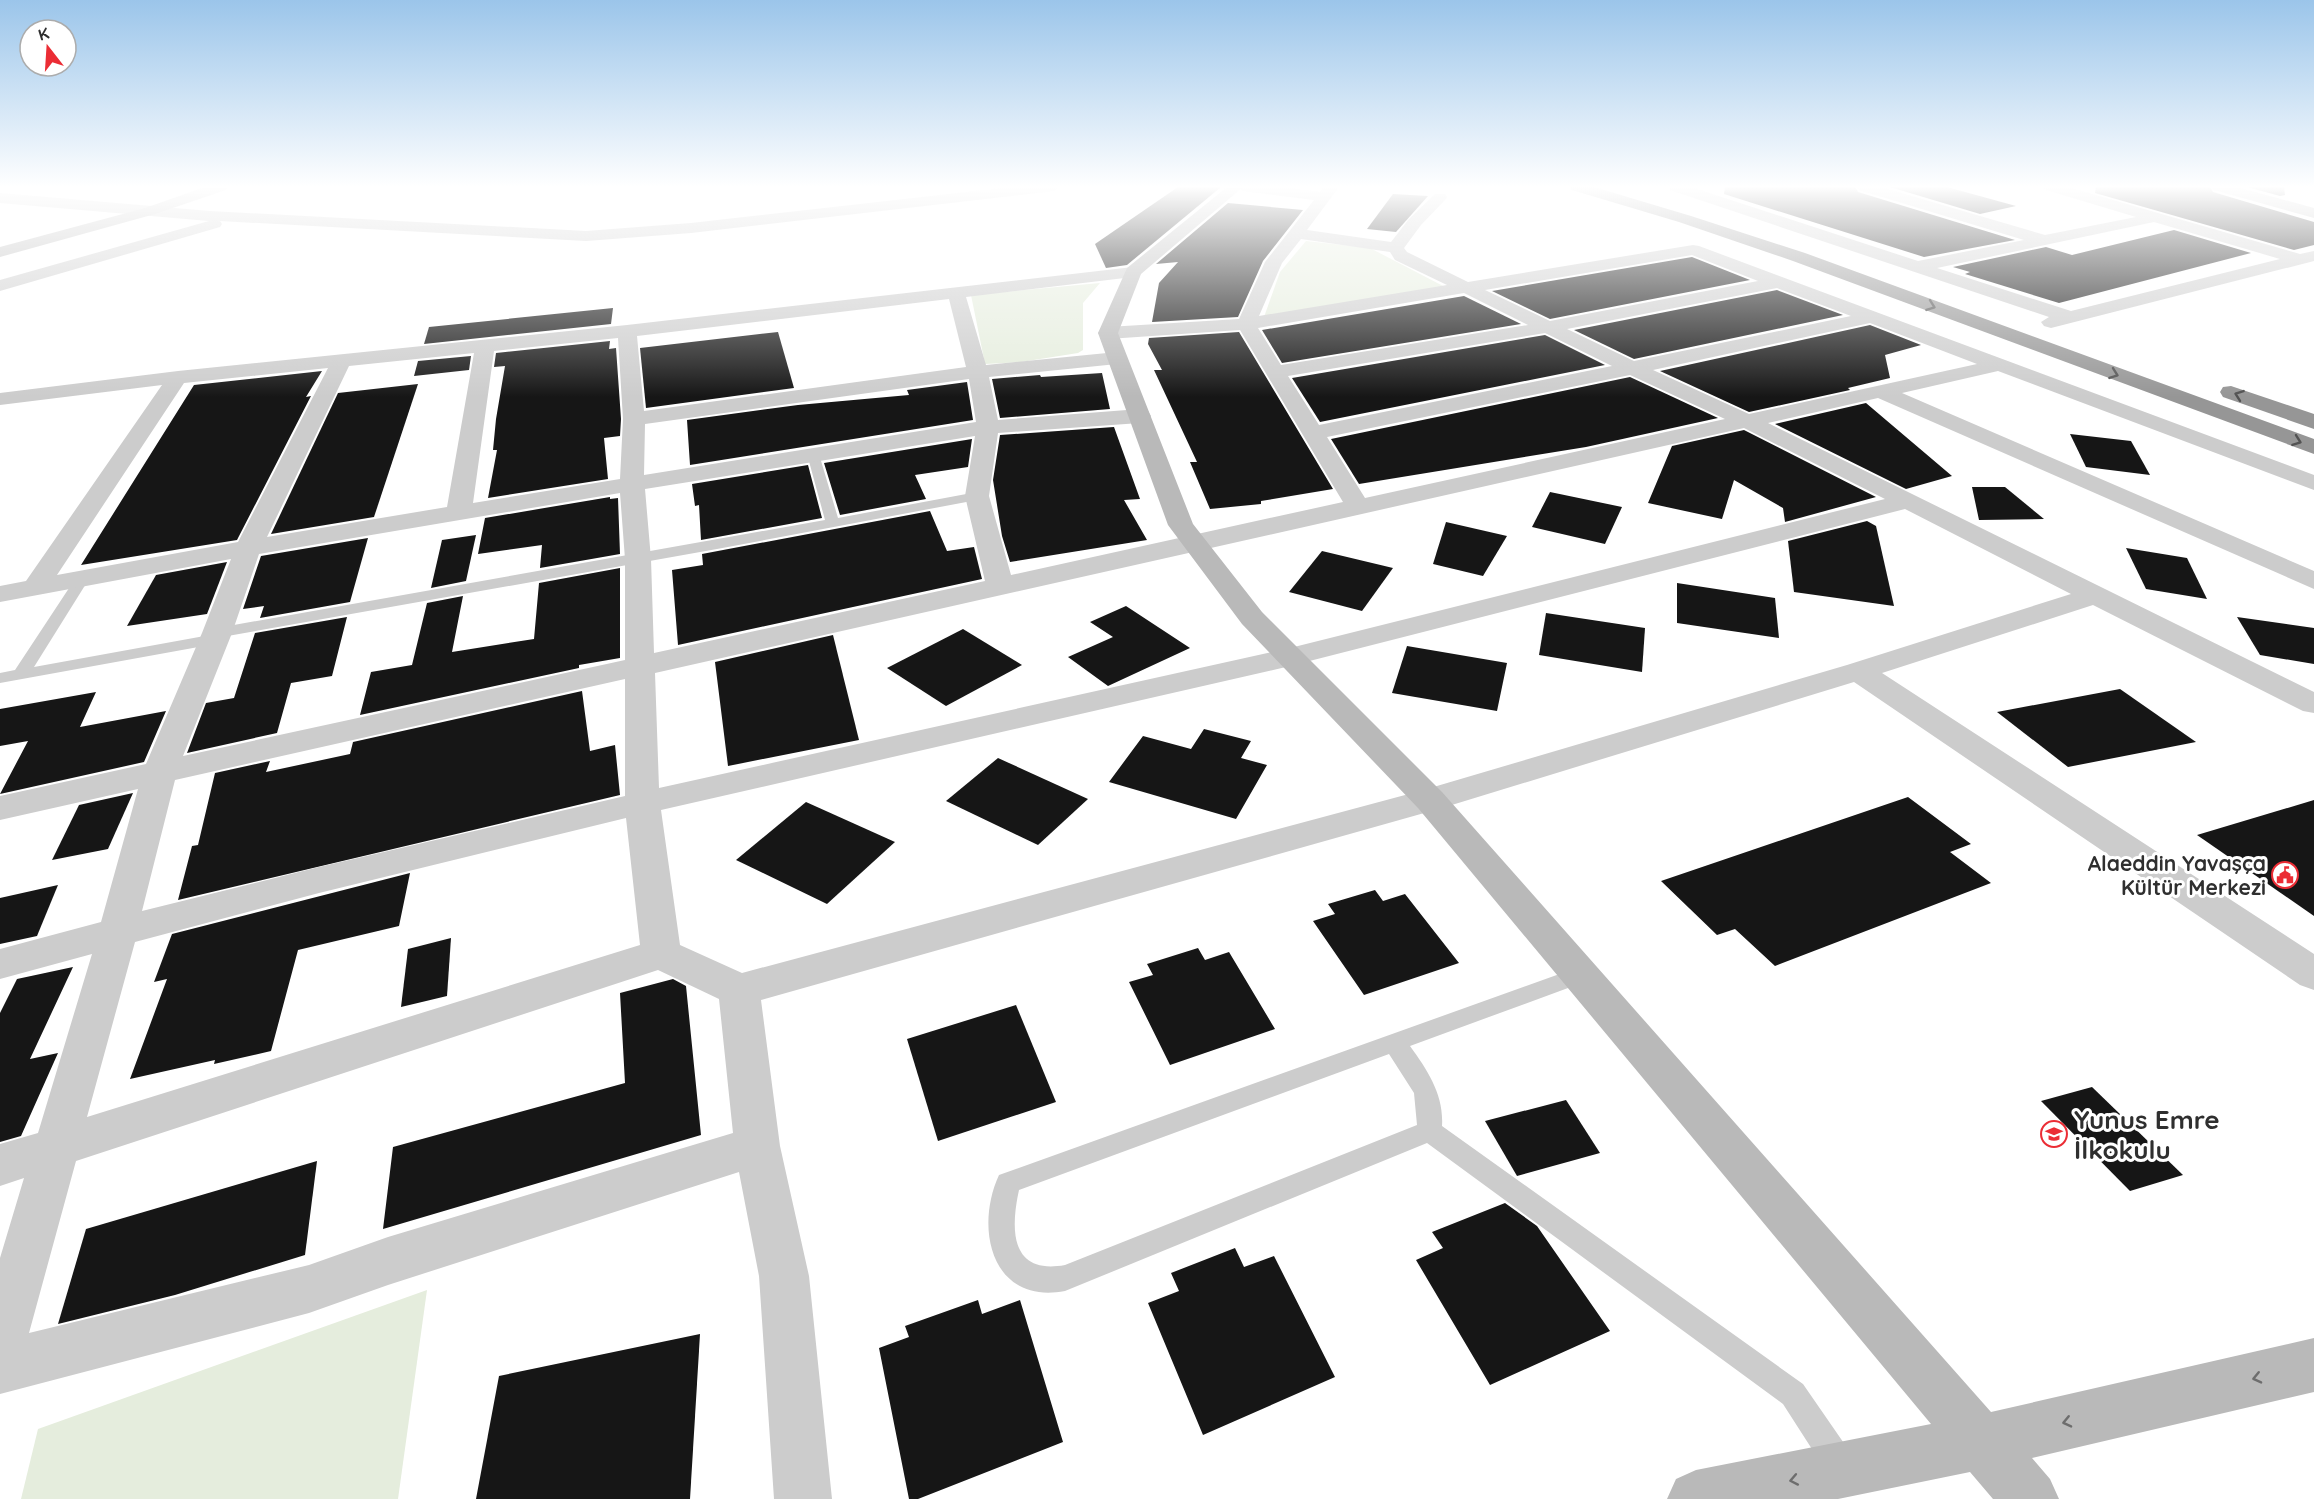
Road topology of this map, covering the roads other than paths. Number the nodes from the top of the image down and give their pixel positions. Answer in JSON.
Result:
{"nodes":[{"id":1,"x":101,"y":257,"type":"edge"},
{"id":2,"x":1151,"y":257,"type":"edge"},
{"id":3,"x":1278,"y":257,"type":"edge"},
{"id":4,"x":1403,"y":257,"type":"edge"},
{"id":5,"x":1652,"y":257,"type":"edge"},
{"id":6,"x":1711,"y":257,"type":"edge"},
{"id":7,"x":1799,"y":257,"type":"edge"},
{"id":8,"x":1843,"y":257,"type":"edge"},
{"id":9,"x":1890,"y":257,"type":"edge"},
{"id":10,"x":1962,"y":257,"type":"edge"},
{"id":11,"x":2306,"y":258,"type":"edge"},
{"id":12,"x":1918,"y":266,"type":"junction"},
{"id":13,"x":1133,"y":272,"type":"junction"},
{"id":14,"x":1778,"y":282,"type":"junction"},
{"id":15,"x":0,"y":286,"type":"edge"},
{"id":16,"x":1467,"y":288,"type":"junction"},
{"id":17,"x":956,"y":293,"type":"junction"},
{"id":18,"x":1871,"y":316,"type":"junction"},
{"id":19,"x":1246,"y":324,"type":"junction"},
{"id":20,"x":1549,"y":327,"type":"junction"},
{"id":21,"x":2072,"y":327,"type":"junction"},
{"id":22,"x":627,"y":330,"type":"junction"},
{"id":23,"x":485,"y":344,"type":"junction"},
{"id":24,"x":1112,"y":345,"type":"junction"},
{"id":25,"x":342,"y":360,"type":"junction"},
{"id":26,"x":1999,"y":364,"type":"junction"},
{"id":27,"x":1632,"y":368,"type":"junction"},
{"id":28,"x":978,"y":372,"type":"junction"},
{"id":29,"x":1275,"y":372,"type":"junction"},
{"id":30,"x":178,"y":377,"type":"junction"},
{"id":31,"x":2212,"y":386,"type":"dead end"},
{"id":32,"x":1879,"y":391,"type":"junction"},
{"id":33,"x":10,"y":398,"type":"edge"},
{"id":34,"x":1140,"y":416,"type":"junction"},
{"id":35,"x":634,"y":419,"type":"junction"},
{"id":36,"x":1747,"y":421,"type":"junction"},
{"id":37,"x":0,"y":422,"type":"edge"},
{"id":38,"x":2314,"y":422,"type":"edge"},
{"id":39,"x":988,"y":427,"type":"junction"},
{"id":40,"x":1312,"y":433,"type":"junction"},
{"id":41,"x":2314,"y":447,"type":"edge"},
{"id":42,"x":813,"y":454,"type":"junction"},
{"id":43,"x":2314,"y":483,"type":"edge"},
{"id":44,"x":632,"y":486,"type":"junction"},
{"id":45,"x":977,"y":496,"type":"junction"},
{"id":46,"x":1908,"y":501,"type":"junction"},
{"id":47,"x":1358,"y":506,"type":"junction"},
{"id":48,"x":459,"y":512,"type":"junction"},
{"id":49,"x":833,"y":523,"type":"junction"},
{"id":50,"x":1195,"y":544,"type":"junction"},
{"id":51,"x":248,"y":548,"type":"junction"},
{"id":52,"x":638,"y":559,"type":"junction"},
{"id":53,"x":82,"y":579,"type":"junction"},
{"id":54,"x":2314,"y":581,"type":"edge"},
{"id":55,"x":1000,"y":586,"type":"junction"},
{"id":56,"x":35,"y":588,"type":"junction"},
{"id":57,"x":0,"y":594,"type":"edge"},
{"id":58,"x":2095,"y":595,"type":"junction"},
{"id":59,"x":216,"y":636,"type":"junction"},
{"id":60,"x":1290,"y":657,"type":"junction"},
{"id":61,"x":640,"y":668,"type":"junction"},
{"id":62,"x":1858,"y":671,"type":"junction"},
{"id":63,"x":21,"y":674,"type":"junction"},
{"id":64,"x":0,"y":678,"type":"edge"},
{"id":65,"x":2314,"y":704,"type":"edge"},
{"id":66,"x":160,"y":772,"type":"junction"},
{"id":67,"x":1430,"y":800,"type":"junction"},
{"id":68,"x":642,"y":802,"type":"junction"},
{"id":69,"x":0,"y":808,"type":"edge"},
{"id":70,"x":118,"y":931,"type":"junction"},
{"id":71,"x":661,"y":954,"type":"junction"},
{"id":72,"x":0,"y":964,"type":"edge"},
{"id":73,"x":2314,"y":974,"type":"edge"},
{"id":74,"x":1579,"y":975,"type":"junction"},
{"id":75,"x":738,"y":990,"type":"junction"},
{"id":76,"x":1394,"y":1042,"type":"junction"},
{"id":77,"x":1429,"y":1131,"type":"junction"},
{"id":78,"x":757,"y":1146,"type":"junction"},
{"id":79,"x":55,"y":1149,"type":"junction"},
{"id":80,"x":0,"y":1165,"type":"edge"},
{"id":81,"x":0,"y":1345,"type":"edge"},
{"id":82,"x":2314,"y":1365,"type":"edge"},
{"id":83,"x":0,"y":1367,"type":"edge"},
{"id":84,"x":1982,"y":1442,"type":"junction"},
{"id":85,"x":1844,"y":1470,"type":"junction"},
{"id":86,"x":803,"y":1499,"type":"edge"},
{"id":87,"x":1696,"y":1499,"type":"edge"},
{"id":88,"x":2030,"y":1499,"type":"edge"}],
"edges":[{"from":1,"to":15,"type":"street"},
{"from":2,"to":13,"type":"street"},
{"from":3,"to":19,"type":"street"},
{"from":4,"to":16,"type":"street"},
{"from":5,"to":16,"type":"street"},
{"from":6,"to":14,"type":"street"},
{"from":7,"to":41,"type":"highway","one_way":true},
{"from":8,"to":21,"type":"highway"},
{"from":9,"to":12,"type":"street"},
{"from":10,"to":12,"type":"street"},
{"from":11,"to":21,"type":"street"},
{"from":12,"to":21,"type":"street"},
{"from":13,"to":17,"type":"street"},
{"from":13,"to":24,"type":"street"},
{"from":14,"to":18,"type":"street"},
{"from":14,"to":20,"type":"street"},
{"from":16,"to":19,"type":"street"},
{"from":16,"to":20,"type":"street"},
{"from":17,"to":22,"type":"street"},
{"from":17,"to":28,"type":"street"},
{"from":18,"to":26,"type":"street"},
{"from":18,"to":27,"type":"street"},
{"from":19,"to":24,"type":"street"},
{"from":19,"to":29,"type":"street"},
{"from":20,"to":27,"type":"street"},
{"from":20,"to":29,"type":"street"},
{"from":22,"to":23,"type":"street"},
{"from":22,"to":35,"type":"street"},
{"from":23,"to":25,"type":"street"},
{"from":23,"to":48,"type":"street"},
{"from":24,"to":28,"type":"street"},
{"from":24,"to":34,"type":"street"},
{"from":25,"to":30,"type":"street"},
{"from":25,"to":51,"type":"street"},
{"from":26,"to":32,"type":"street"},
{"from":26,"to":43,"type":"street"},
{"from":27,"to":36,"type":"street"},
{"from":27,"to":40,"type":"street"},
{"from":28,"to":35,"type":"street"},
{"from":28,"to":39,"type":"street"},
{"from":29,"to":40,"type":"street"},
{"from":30,"to":33,"type":"street"},
{"from":30,"to":56,"type":"street"},
{"from":38,"to":31,"type":"highway","one_way":true},
{"from":32,"to":36,"type":"street"},
{"from":32,"to":54,"type":"street"},
{"from":33,"to":37,"type":"street"},
{"from":34,"to":39,"type":"street"},
{"from":34,"to":50,"type":"street"},
{"from":35,"to":44,"type":"street"},
{"from":36,"to":46,"type":"street"},
{"from":36,"to":47,"type":"street"},
{"from":39,"to":42,"type":"street"},
{"from":39,"to":45,"type":"street"},
{"from":40,"to":47,"type":"street"},
{"from":42,"to":44,"type":"street"},
{"from":42,"to":49,"type":"lane"},
{"from":44,"to":48,"type":"street"},
{"from":44,"to":52,"type":"street"},
{"from":45,"to":49,"type":"lane"},
{"from":45,"to":55,"type":"street"},
{"from":46,"to":58,"type":"street"},
{"from":46,"to":60,"type":"street"},
{"from":47,"to":50,"type":"street"},
{"from":48,"to":51,"type":"street"},
{"from":49,"to":52,"type":"lane"},
{"from":50,"to":55,"type":"street"},
{"from":50,"to":60,"type":"street"},
{"from":51,"to":53,"type":"street"},
{"from":51,"to":59,"type":"street"},
{"from":52,"to":59,"type":"lane"},
{"from":52,"to":61,"type":"street"},
{"from":53,"to":56,"type":"street"},
{"from":53,"to":63,"type":"lane"},
{"from":55,"to":61,"type":"street"},
{"from":56,"to":57,"type":"street"},
{"from":58,"to":62,"type":"street"},
{"from":58,"to":65,"type":"street"},
{"from":59,"to":63,"type":"lane"},
{"from":59,"to":66,"type":"street"},
{"from":60,"to":67,"type":"street"},
{"from":60,"to":68,"type":"street"},
{"from":61,"to":66,"type":"street"},
{"from":61,"to":68,"type":"street"},
{"from":62,"to":67,"type":"street"},
{"from":62,"to":73,"type":"street"},
{"from":63,"to":64,"type":"lane"},
{"from":66,"to":69,"type":"street"},
{"from":66,"to":70,"type":"street"},
{"from":67,"to":74,"type":"street"},
{"from":67,"to":75,"type":"street"},
{"from":68,"to":70,"type":"street"},
{"from":68,"to":71,"type":"street"},
{"from":70,"to":72,"type":"street"},
{"from":70,"to":79,"type":"street"},
{"from":71,"to":75,"type":"street"},
{"from":71,"to":79,"type":"street"},
{"from":74,"to":76,"type":"lane"},
{"from":74,"to":84,"type":"street"},
{"from":75,"to":78,"type":"street"},
{"from":76,"to":77,"type":"lane"},
{"from":76,"to":77,"type":"lane"},
{"from":77,"to":85,"type":"lane"},
{"from":78,"to":83,"type":"street"},
{"from":78,"to":86,"type":"street"},
{"from":79,"to":80,"type":"street"},
{"from":79,"to":81,"type":"street"},
{"from":82,"to":84,"type":"street","one_way":true},
{"from":84,"to":85,"type":"street"},
{"from":84,"to":88,"type":"street"},
{"from":85,"to":87,"type":"street","one_way":true}]}
